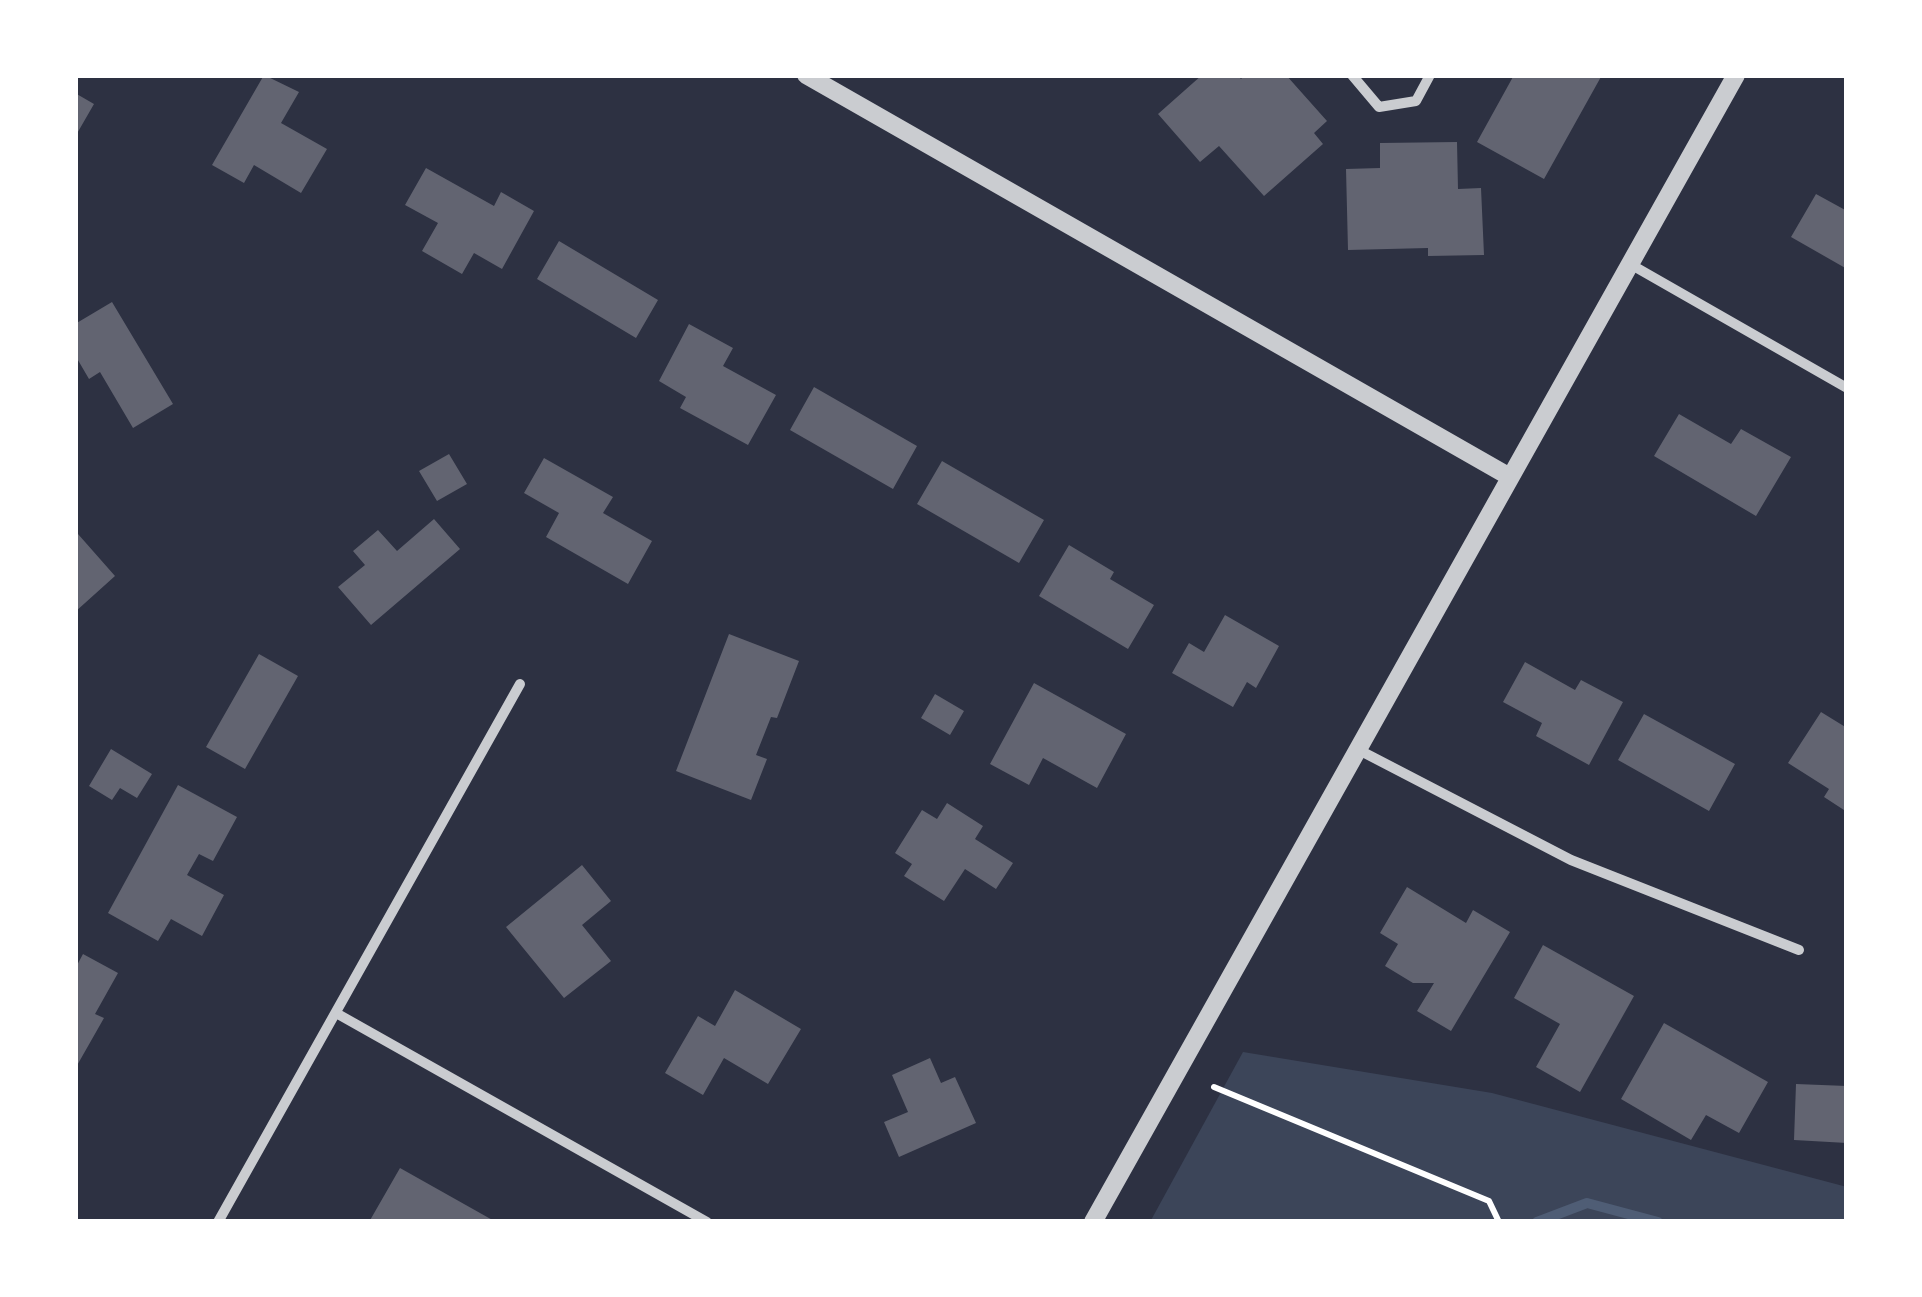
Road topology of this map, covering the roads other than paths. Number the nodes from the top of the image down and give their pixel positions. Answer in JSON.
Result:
{"nodes":[{"id":1,"x":806,"y":75,"type":"edge"},
{"id":2,"x":1352,"y":75,"type":"edge"},
{"id":3,"x":1430,"y":75,"type":"edge"},
{"id":4,"x":1736,"y":75,"type":"edge"},
{"id":5,"x":1630,"y":264,"type":"junction"},
{"id":6,"x":1847,"y":388,"type":"edge"},
{"id":7,"x":1510,"y":477,"type":"junction"},
{"id":8,"x":520,"y":684,"type":"dead end"},
{"id":9,"x":1357,"y":749,"type":"junction"},
{"id":10,"x":1798,"y":950,"type":"dead end"},
{"id":11,"x":336,"y":1012,"type":"junction"},
{"id":12,"x":218,"y":1222,"type":"edge"},
{"id":13,"x":706,"y":1222,"type":"edge"},
{"id":14,"x":1093,"y":1222,"type":"edge"}],
"edges":[{"from":1,"to":7,"type":"street"},
{"from":2,"to":3,"type":"street"},
{"from":4,"to":5,"type":"street"},
{"from":5,"to":6,"type":"street"},
{"from":5,"to":7,"type":"street"},
{"from":7,"to":9,"type":"street"},
{"from":8,"to":11,"type":"street"},
{"from":9,"to":10,"type":"street"},
{"from":9,"to":14,"type":"street"},
{"from":11,"to":12,"type":"street"},
{"from":11,"to":13,"type":"street"}]}
